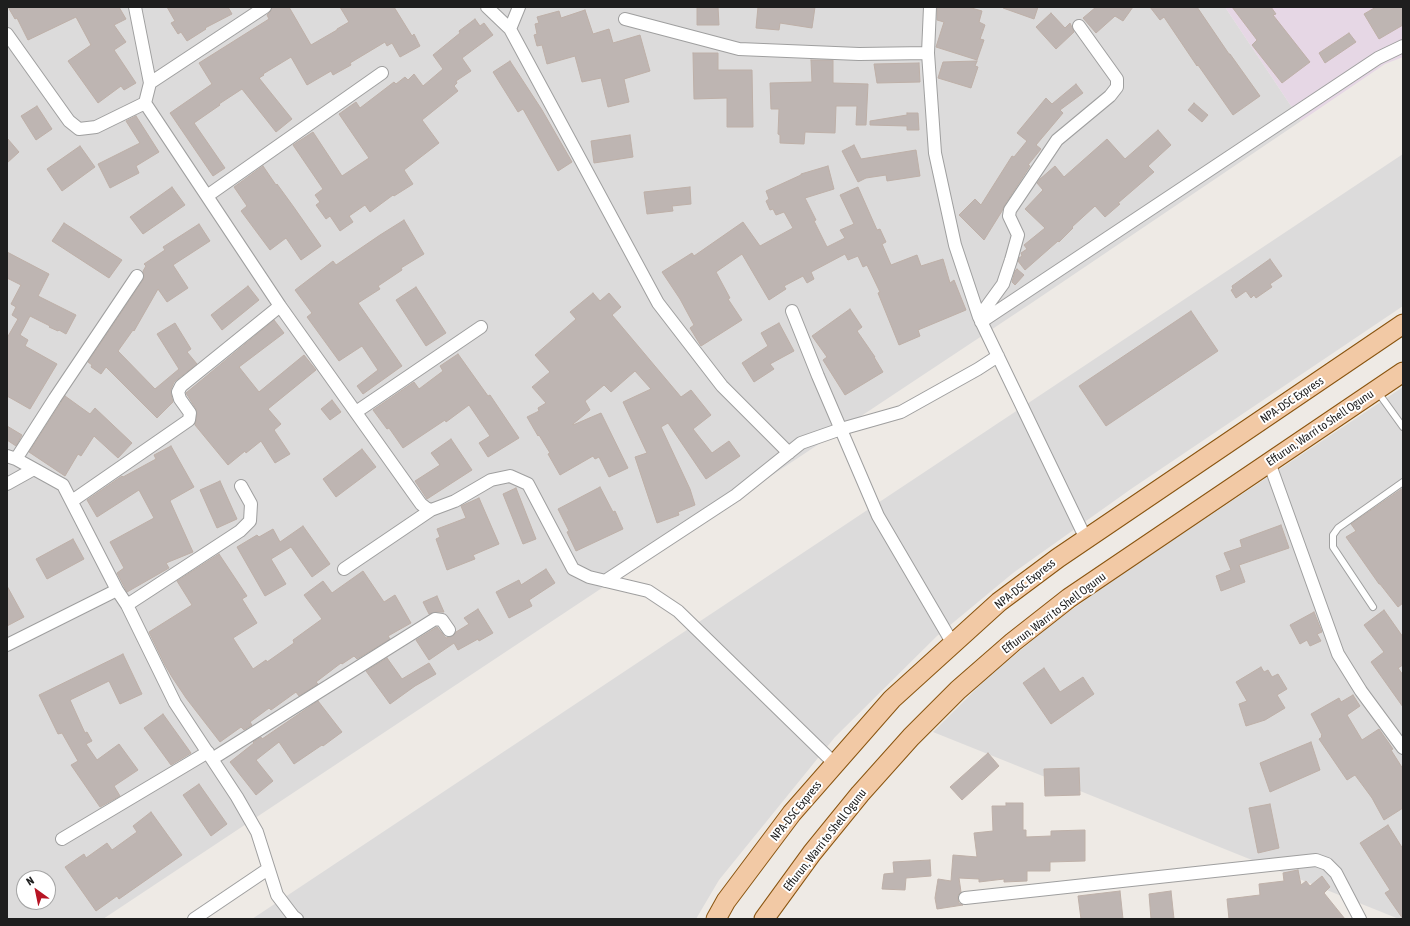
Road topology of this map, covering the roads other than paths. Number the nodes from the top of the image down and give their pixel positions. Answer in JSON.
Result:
{"nodes":[{"id":1,"x":135,"y":7,"type":"edge"},
{"id":2,"x":265,"y":7,"type":"edge"},
{"id":3,"x":487,"y":7,"type":"edge"},
{"id":4,"x":519,"y":7,"type":"edge"},
{"id":5,"x":930,"y":7,"type":"edge"},
{"id":6,"x":626,"y":19,"type":"dead end"},
{"id":7,"x":1079,"y":26,"type":"dead end"},
{"id":8,"x":510,"y":29,"type":"junction"},
{"id":9,"x":7,"y":36,"type":"edge"},
{"id":10,"x":1403,"y":46,"type":"edge"},
{"id":11,"x":928,"y":53,"type":"junction"},
{"id":12,"x":382,"y":73,"type":"dead end"},
{"id":13,"x":150,"y":83,"type":"junction"},
{"id":14,"x":145,"y":103,"type":"junction"},
{"id":15,"x":207,"y":196,"type":"junction"},
{"id":16,"x":137,"y":276,"type":"dead end"},
{"id":17,"x":280,"y":306,"type":"junction"},
{"id":18,"x":792,"y":311,"type":"dead end"},
{"id":19,"x":980,"y":319,"type":"junction"},
{"id":20,"x":1403,"y":324,"type":"edge"},
{"id":21,"x":481,"y":327,"type":"dead end"},
{"id":22,"x":998,"y":356,"type":"junction"},
{"id":23,"x":1403,"y":372,"type":"edge"},
{"id":24,"x":1376,"y":390,"type":"junction"},
{"id":25,"x":356,"y":412,"type":"junction"},
{"id":26,"x":1403,"y":427,"type":"edge"},
{"id":27,"x":841,"y":429,"type":"junction"},
{"id":28,"x":789,"y":453,"type":"junction"},
{"id":29,"x":12,"y":458,"type":"edge"},
{"id":30,"x":1269,"y":462,"type":"junction"},
{"id":31,"x":34,"y":469,"type":"junction"},
{"id":32,"x":1403,"y":482,"type":"edge"},
{"id":33,"x":7,"y":484,"type":"edge"},
{"id":34,"x":241,"y":486,"type":"dead end"},
{"id":35,"x":72,"y":502,"type":"junction"},
{"id":36,"x":431,"y":510,"type":"junction"},
{"id":37,"x":1086,"y":539,"type":"junction"},
{"id":38,"x":344,"y":569,"type":"dead end"},
{"id":39,"x":605,"y":581,"type":"junction"},
{"id":40,"x":117,"y":590,"type":"junction"},
{"id":41,"x":127,"y":605,"type":"junction"},
{"id":42,"x":1373,"y":607,"type":"dead end"},
{"id":43,"x":449,"y":630,"type":"dead end"},
{"id":44,"x":953,"y":644,"type":"junction"},
{"id":45,"x":7,"y":645,"type":"edge"},
{"id":46,"x":1403,"y":748,"type":"edge"},
{"id":47,"x":210,"y":755,"type":"junction"},
{"id":48,"x":835,"y":764,"type":"junction"},
{"id":49,"x":62,"y":839,"type":"dead end"},
{"id":50,"x":268,"y":869,"type":"junction"},
{"id":51,"x":965,"y":898,"type":"dead end"},
{"id":52,"x":194,"y":919,"type":"edge"},
{"id":53,"x":297,"y":919,"type":"edge"},
{"id":54,"x":716,"y":919,"type":"edge"},
{"id":55,"x":764,"y":919,"type":"edge"},
{"id":56,"x":1360,"y":919,"type":"edge"}],
"edges":[{"from":1,"to":13,"type":"street"},
{"from":2,"to":13,"type":"street"},
{"from":3,"to":8,"type":"street"},
{"from":4,"to":8,"type":"street"},
{"from":5,"to":11,"type":"street"},
{"from":6,"to":11,"type":"street"},
{"from":7,"to":19,"type":"street"},
{"from":8,"to":28,"type":"street"},
{"from":9,"to":14,"type":"street"},
{"from":10,"to":19,"type":"street"},
{"from":11,"to":19,"type":"street"},
{"from":12,"to":15,"type":"street"},
{"from":13,"to":14,"type":"street"},
{"from":14,"to":15,"type":"street"},
{"from":15,"to":17,"type":"street"},
{"from":16,"to":29,"type":"street"},
{"from":17,"to":25,"type":"street"},
{"from":17,"to":35,"type":"street"},
{"from":18,"to":27,"type":"street"},
{"from":19,"to":22,"type":"street"},
{"from":20,"to":37,"type":"main road","name":"NPA-DSC Express"},
{"from":21,"to":25,"type":"street"},
{"from":22,"to":27,"type":"street"},
{"from":22,"to":37,"type":"street"},
{"from":23,"to":24,"type":"main road","name":"Effurun, Warri to Shell Ogunu"},
{"from":24,"to":26,"type":"lane"},
{"from":24,"to":30,"type":"main road","name":"Effurun, Warri to Shell Ogunu"},
{"from":25,"to":36,"type":"street"},
{"from":27,"to":28,"type":"street"},
{"from":27,"to":44,"type":"street"},
{"from":28,"to":39,"type":"street"},
{"from":29,"to":31,"type":"street"},
{"from":30,"to":46,"type":"street"},
{"from":30,"to":55,"type":"main road","name":"Effurun, Warri to Shell Ogunu"},
{"from":31,"to":33,"type":"street"},
{"from":31,"to":35,"type":"street"},
{"from":32,"to":42,"type":"lane"},
{"from":34,"to":41,"type":"street"},
{"from":35,"to":40,"type":"street"},
{"from":36,"to":38,"type":"street"},
{"from":36,"to":39,"type":"street"},
{"from":37,"to":44,"type":"main road","name":"NPA-DSC Express"},
{"from":39,"to":48,"type":"street"},
{"from":40,"to":41,"type":"street"},
{"from":40,"to":45,"type":"street"},
{"from":41,"to":47,"type":"street"},
{"from":43,"to":47,"type":"street"},
{"from":44,"to":48,"type":"main road","name":"NPA-DSC Express"},
{"from":47,"to":49,"type":"street"},
{"from":47,"to":50,"type":"street"},
{"from":48,"to":54,"type":"main road","name":"NPA-DSC Express"},
{"from":50,"to":52,"type":"street"},
{"from":50,"to":53,"type":"street"},
{"from":51,"to":56,"type":"street"}]}
